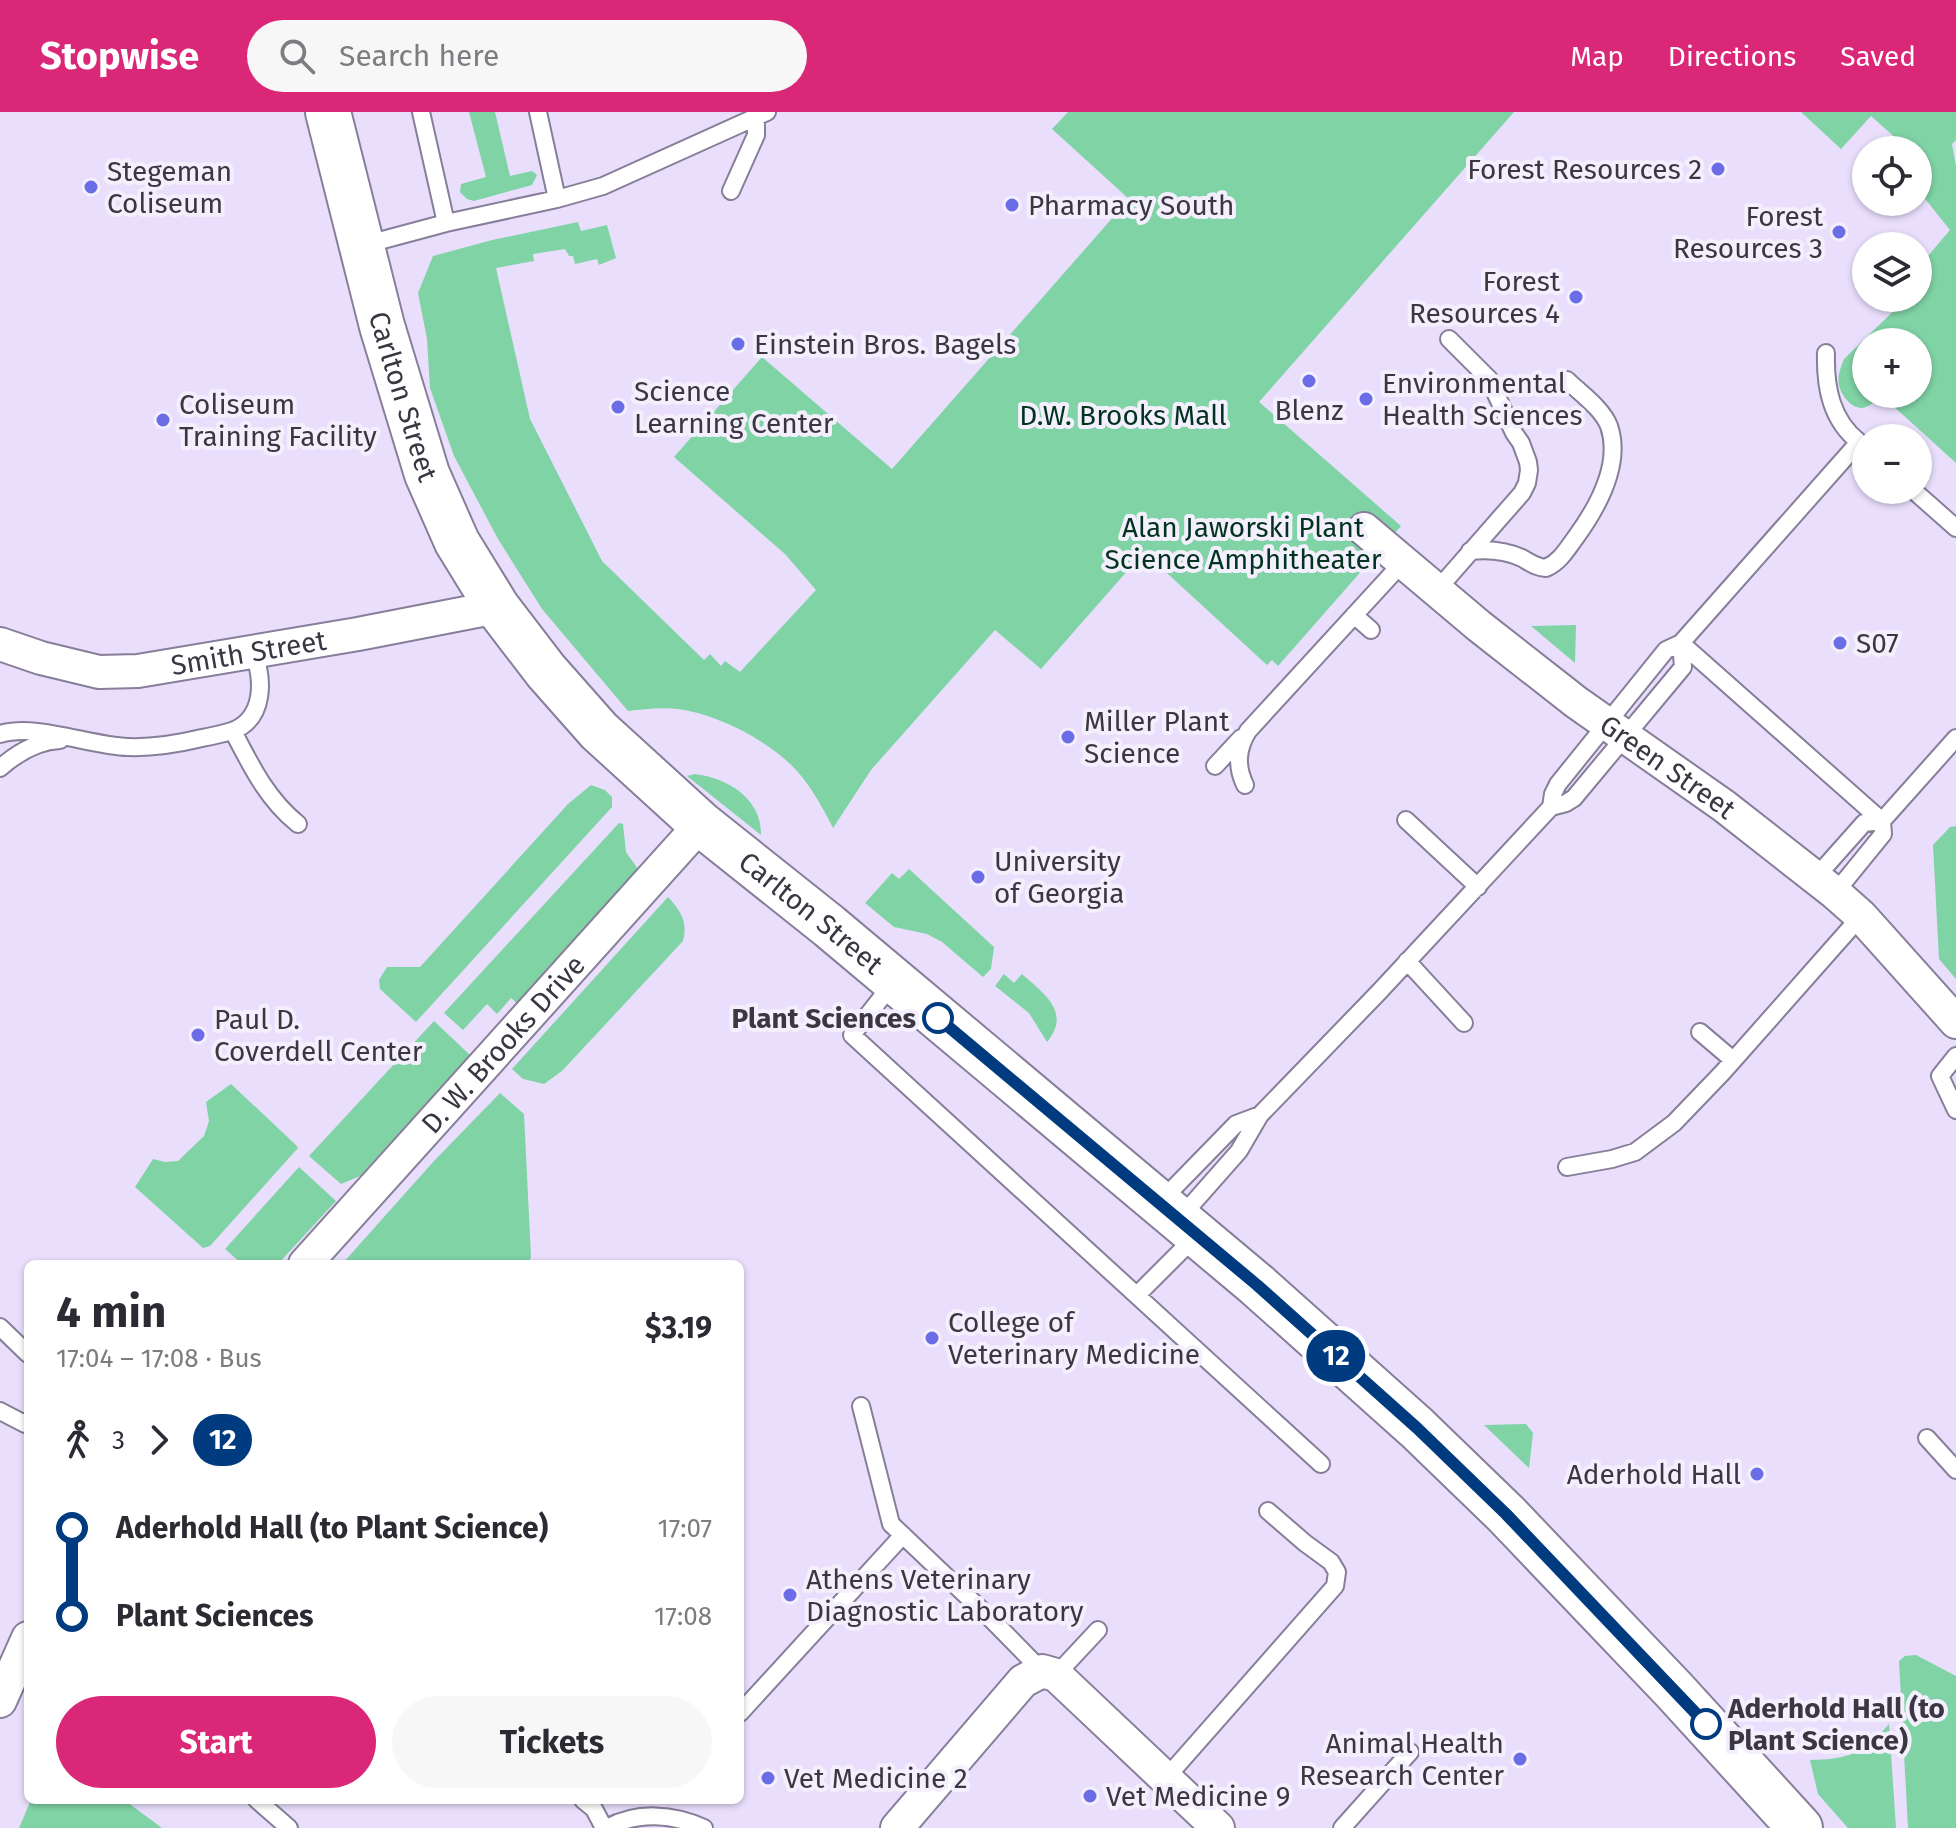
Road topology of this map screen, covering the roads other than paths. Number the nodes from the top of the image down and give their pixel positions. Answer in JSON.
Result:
{"nodes":[{"id":1,"x":328,"y":112,"type":"edge"},
{"id":2,"x":421,"y":112,"type":"edge"},
{"id":3,"x":538,"y":112,"type":"edge"},
{"id":4,"x":762,"y":115,"type":"edge"},
{"id":5,"x":731,"y":191,"type":"dead end"},
{"id":6,"x":557,"y":199,"type":"junction"},
{"id":7,"x":446,"y":223,"type":"junction"},
{"id":8,"x":361,"y":245,"type":"junction"},
{"id":9,"x":1449,"y":339,"type":"dead end"},
{"id":10,"x":1826,"y":353,"type":"dead end"},
{"id":11,"x":1567,"y":380,"type":"dead end"},
{"id":12,"x":1852,"y":434,"type":"edge"},
{"id":13,"x":1852,"y":456,"type":"edge"},
{"id":14,"x":1929,"y":504,"type":"edge"},
{"id":15,"x":1956,"y":528,"type":"edge"},
{"id":16,"x":1364,"y":529,"type":"dead end"},
{"id":17,"x":1470,"y":551,"type":"junction"},
{"id":18,"x":1404,"y":561,"type":"junction"},
{"id":19,"x":1437,"y":590,"type":"junction"},
{"id":20,"x":497,"y":607,"type":"junction"},
{"id":21,"x":1354,"y":615,"type":"junction"},
{"id":22,"x":1371,"y":630,"type":"dead end"},
{"id":23,"x":1681,"y":643,"type":"junction"},
{"id":24,"x":0,"y":644,"type":"edge"},
{"id":25,"x":253,"y":652,"type":"junction"},
{"id":26,"x":1249,"y":730,"type":"junction"},
{"id":27,"x":233,"y":731,"type":"junction"},
{"id":28,"x":1615,"y":731,"type":"junction"},
{"id":29,"x":0,"y":734,"type":"edge"},
{"id":30,"x":1956,"y":738,"type":"edge"},
{"id":31,"x":70,"y":739,"type":"junction"},
{"id":32,"x":37,"y":745,"type":"junction"},
{"id":33,"x":0,"y":754,"type":"edge"},
{"id":34,"x":1215,"y":766,"type":"dead end"},
{"id":35,"x":0,"y":768,"type":"edge"},
{"id":36,"x":1245,"y":785,"type":"dead end"},
{"id":37,"x":1406,"y":820,"type":"dead end"},
{"id":38,"x":1882,"y":821,"type":"junction"},
{"id":39,"x":298,"y":824,"type":"dead end"},
{"id":40,"x":701,"y":824,"type":"junction"},
{"id":41,"x":1825,"y":885,"type":"junction"},
{"id":42,"x":1478,"y":887,"type":"junction"},
{"id":43,"x":1861,"y":916,"type":"junction"},
{"id":44,"x":1407,"y":961,"type":"junction"},
{"id":45,"x":894,"y":982,"type":"junction"},
{"id":46,"x":1956,"y":1022,"type":"edge"},
{"id":47,"x":1464,"y":1023,"type":"dead end"},
{"id":48,"x":1700,"y":1032,"type":"dead end"},
{"id":49,"x":1733,"y":1060,"type":"junction"},
{"id":50,"x":1950,"y":1069,"type":"edge"},
{"id":51,"x":1956,"y":1110,"type":"edge"},
{"id":52,"x":1260,"y":1115,"type":"junction"},
{"id":53,"x":1567,"y":1167,"type":"dead end"},
{"id":54,"x":1178,"y":1219,"type":"junction"},
{"id":55,"x":309,"y":1260,"type":"edge"},
{"id":56,"x":1137,"y":1295,"type":"junction"},
{"id":57,"x":0,"y":1327,"type":"edge"},
{"id":58,"x":24,"y":1350,"type":"edge"},
{"id":59,"x":861,"y":1406,"type":"dead end"},
{"id":60,"x":0,"y":1411,"type":"edge"},
{"id":61,"x":24,"y":1423,"type":"edge"},
{"id":62,"x":1927,"y":1438,"type":"dead end"},
{"id":63,"x":1321,"y":1464,"type":"dead end"},
{"id":64,"x":1956,"y":1470,"type":"edge"},
{"id":65,"x":1268,"y":1511,"type":"dead end"},
{"id":66,"x":903,"y":1535,"type":"junction"},
{"id":67,"x":1098,"y":1630,"type":"dead end"},
{"id":68,"x":24,"y":1647,"type":"edge"},
{"id":69,"x":1049,"y":1673,"type":"junction"},
{"id":70,"x":0,"y":1701,"type":"edge"},
{"id":71,"x":744,"y":1709,"type":"edge"},
{"id":72,"x":1410,"y":1752,"type":"dead end"},
{"id":73,"x":1166,"y":1778,"type":"junction"},
{"id":74,"x":262,"y":1804,"type":"edge"},
{"id":75,"x":588,"y":1804,"type":"edge"},
{"id":76,"x":656,"y":1804,"type":"edge"},
{"id":77,"x":645,"y":1816,"type":"junction"},
{"id":78,"x":289,"y":1828,"type":"edge"},
{"id":79,"x":606,"y":1828,"type":"edge"},
{"id":80,"x":704,"y":1828,"type":"edge"},
{"id":81,"x":897,"y":1828,"type":"edge"},
{"id":82,"x":1218,"y":1828,"type":"edge"},
{"id":83,"x":1342,"y":1828,"type":"edge"},
{"id":84,"x":1800,"y":1828,"type":"edge"}],
"edges":[{"from":1,"to":8,"type":"street","name":"Carlton Street"},
{"from":2,"to":7,"type":"lane"},
{"from":3,"to":6,"type":"lane"},
{"from":4,"to":5,"type":"lane"},
{"from":4,"to":6,"type":"lane"},
{"from":6,"to":7,"type":"lane"},
{"from":7,"to":8,"type":"lane"},
{"from":8,"to":20,"type":"street","name":"Carlton Street"},
{"from":9,"to":17,"type":"lane"},
{"from":10,"to":12,"type":"lane"},
{"from":11,"to":17,"type":"lane"},
{"from":13,"to":23,"type":"lane"},
{"from":14,"to":15,"type":"lane"},
{"from":16,"to":18,"type":"street","name":"Green Street"},
{"from":17,"to":19,"type":"lane"},
{"from":18,"to":19,"type":"street","name":"Green Street"},
{"from":18,"to":21,"type":"lane"},
{"from":19,"to":28,"type":"street","name":"Green Street"},
{"from":20,"to":25,"type":"street","name":"Smith Street"},
{"from":20,"to":40,"type":"street","name":"Carlton Street"},
{"from":21,"to":22,"type":"lane"},
{"from":21,"to":26,"type":"lane"},
{"from":23,"to":28,"type":"lane"},
{"from":23,"to":28,"type":"lane"},
{"from":23,"to":38,"type":"lane"},
{"from":24,"to":25,"type":"street","name":"Smith Street"},
{"from":25,"to":27,"type":"lane"},
{"from":26,"to":34,"type":"lane"},
{"from":26,"to":36,"type":"lane"},
{"from":27,"to":31,"type":"lane"},
{"from":27,"to":39,"type":"lane"},
{"from":28,"to":41,"type":"street","name":"Green Street"},
{"from":28,"to":42,"type":"lane"},
{"from":29,"to":31,"type":"lane"},
{"from":30,"to":38,"type":"lane"},
{"from":31,"to":32,"type":"lane"},
{"from":32,"to":33,"type":"lane"},
{"from":32,"to":35,"type":"lane"},
{"from":37,"to":42,"type":"lane"},
{"from":38,"to":41,"type":"lane"},
{"from":38,"to":41,"type":"lane"},
{"from":40,"to":45,"type":"street","name":"Carlton Street"},
{"from":40,"to":55,"type":"street","name":"D. W. Brooks Drive"},
{"from":41,"to":43,"type":"street","name":"Green Street"},
{"from":42,"to":44,"type":"lane"},
{"from":43,"to":46,"type":"street","name":"Green Street"},
{"from":43,"to":49,"type":"lane"},
{"from":44,"to":47,"type":"lane"},
{"from":44,"to":52,"type":"lane"},
{"from":45,"to":54,"type":"street","name":"Carlton Street"},
{"from":45,"to":56,"type":"lane"},
{"from":48,"to":49,"type":"lane"},
{"from":49,"to":53,"type":"lane"},
{"from":50,"to":51,"type":"lane"},
{"from":52,"to":54,"type":"lane"},
{"from":52,"to":54,"type":"lane"},
{"from":54,"to":56,"type":"lane"},
{"from":54,"to":84,"type":"street","name":"Carlton Street"},
{"from":56,"to":63,"type":"lane"},
{"from":57,"to":58,"type":"lane"},
{"from":59,"to":66,"type":"lane"},
{"from":60,"to":61,"type":"lane"},
{"from":62,"to":64,"type":"lane"},
{"from":65,"to":73,"type":"lane"},
{"from":66,"to":69,"type":"lane"},
{"from":66,"to":71,"type":"lane"},
{"from":67,"to":69,"type":"lane"},
{"from":68,"to":70,"type":"street"},
{"from":69,"to":73,"type":"street"},
{"from":69,"to":81,"type":"street"},
{"from":72,"to":83,"type":"lane"},
{"from":73,"to":82,"type":"street"},
{"from":74,"to":78,"type":"lane"},
{"from":75,"to":79,"type":"lane"},
{"from":76,"to":77,"type":"lane"},
{"from":77,"to":79,"type":"lane"},
{"from":77,"to":80,"type":"lane"}]}
